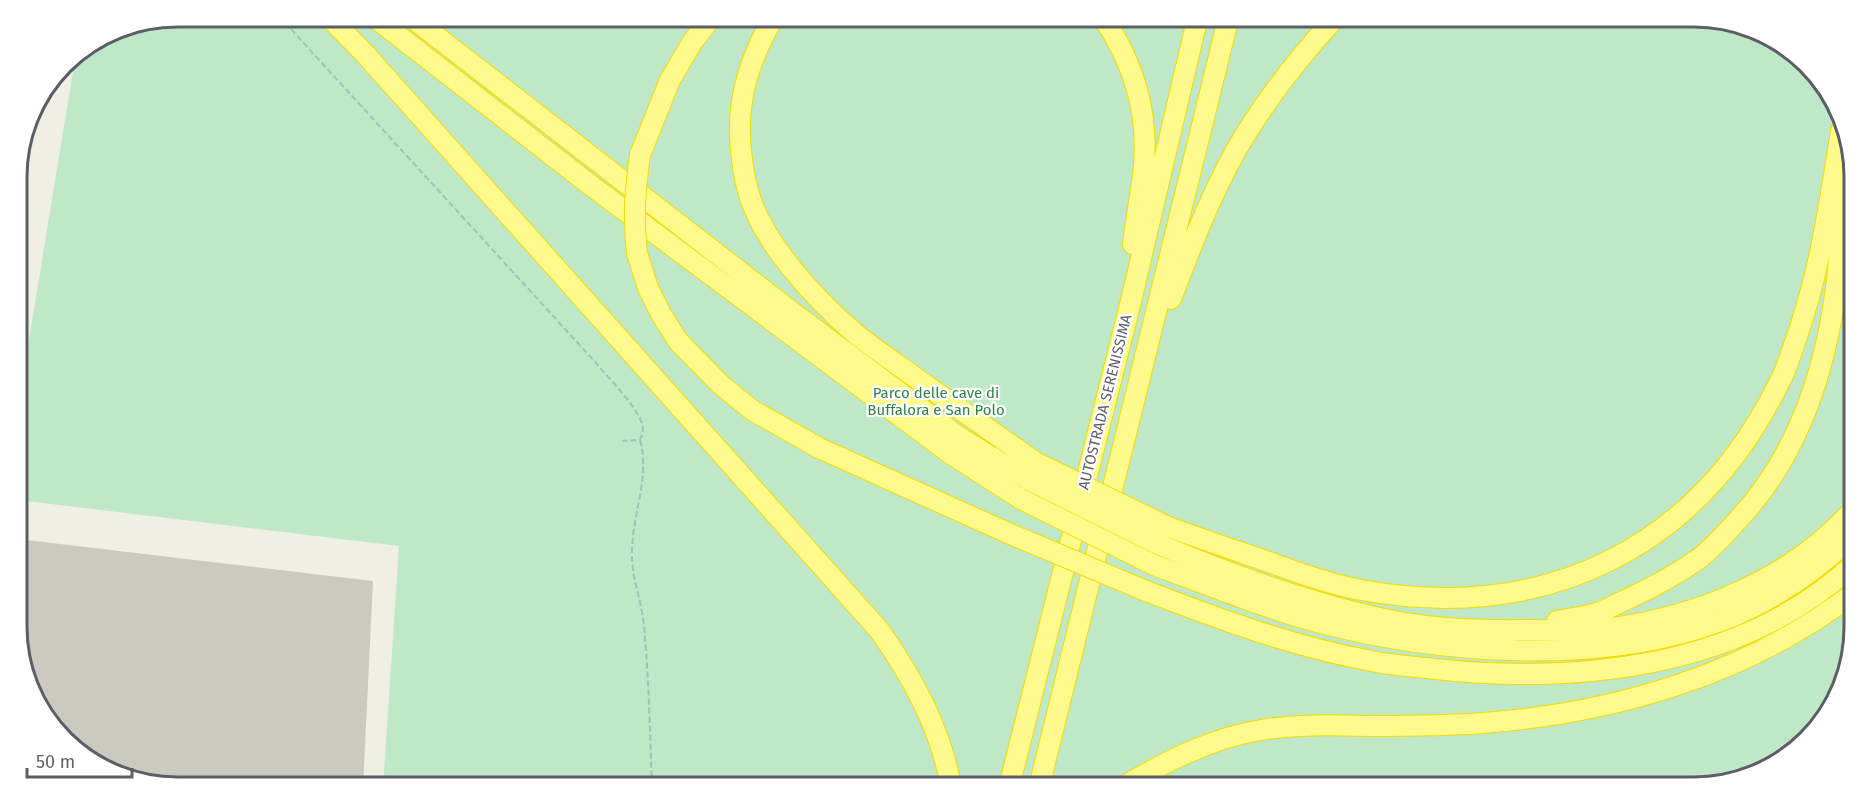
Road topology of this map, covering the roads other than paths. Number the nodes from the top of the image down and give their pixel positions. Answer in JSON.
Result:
{"nodes":[{"id":1,"x":339,"y":27,"type":"edge"},
{"id":2,"x":387,"y":27,"type":"edge"},
{"id":3,"x":424,"y":27,"type":"edge"},
{"id":4,"x":704,"y":27,"type":"edge"},
{"id":5,"x":768,"y":27,"type":"edge"},
{"id":6,"x":1109,"y":27,"type":"edge"},
{"id":7,"x":1195,"y":27,"type":"edge"},
{"id":8,"x":1226,"y":27,"type":"edge"},
{"id":9,"x":1328,"y":27,"type":"edge"},
{"id":10,"x":1839,"y":140,"type":"edge"},
{"id":11,"x":1841,"y":148,"type":"edge"},
{"id":12,"x":1131,"y":301,"type":"junction"},
{"id":13,"x":1151,"y":339,"type":"junction"},
{"id":14,"x":1032,"y":471,"type":"junction"},
{"id":15,"x":1844,"y":519,"type":"edge"},
{"id":16,"x":1163,"y":536,"type":"junction"},
{"id":17,"x":1844,"y":544,"type":"edge"},
{"id":18,"x":1844,"y":572,"type":"edge"},
{"id":19,"x":1844,"y":600,"type":"edge"},
{"id":20,"x":1504,"y":631,"type":"junction"},
{"id":21,"x":948,"y":777,"type":"edge"},
{"id":22,"x":1012,"y":777,"type":"edge"},
{"id":23,"x":1042,"y":777,"type":"edge"},
{"id":24,"x":1140,"y":777,"type":"edge"}],
"edges":[{"from":1,"to":21,"type":"highway"},
{"from":2,"to":17,"type":"highway","bridge":true},
{"from":3,"to":14,"type":"highway"},
{"from":4,"to":18,"type":"highway","bridge":true},
{"from":5,"to":14,"type":"highway"},
{"from":6,"to":12,"type":"highway"},
{"from":7,"to":12,"type":"highway","name":"AUTOSTRADA SERENISSIMA"},
{"from":8,"to":13,"type":"highway","name":"AUTOSTRADA SERENISSIMA"},
{"from":9,"to":13,"type":"highway"},
{"from":10,"to":16,"type":"highway"},
{"from":11,"to":20,"type":"highway"},
{"from":12,"to":22,"type":"highway","name":"AUTOSTRADA SERENISSIMA"},
{"from":13,"to":23,"type":"highway","name":"AUTOSTRADA SERENISSIMA"},
{"from":14,"to":16,"type":"highway","bridge":true},
{"from":15,"to":20,"type":"highway"},
{"from":16,"to":20,"type":"highway"},
{"from":19,"to":24,"type":"highway"}]}
